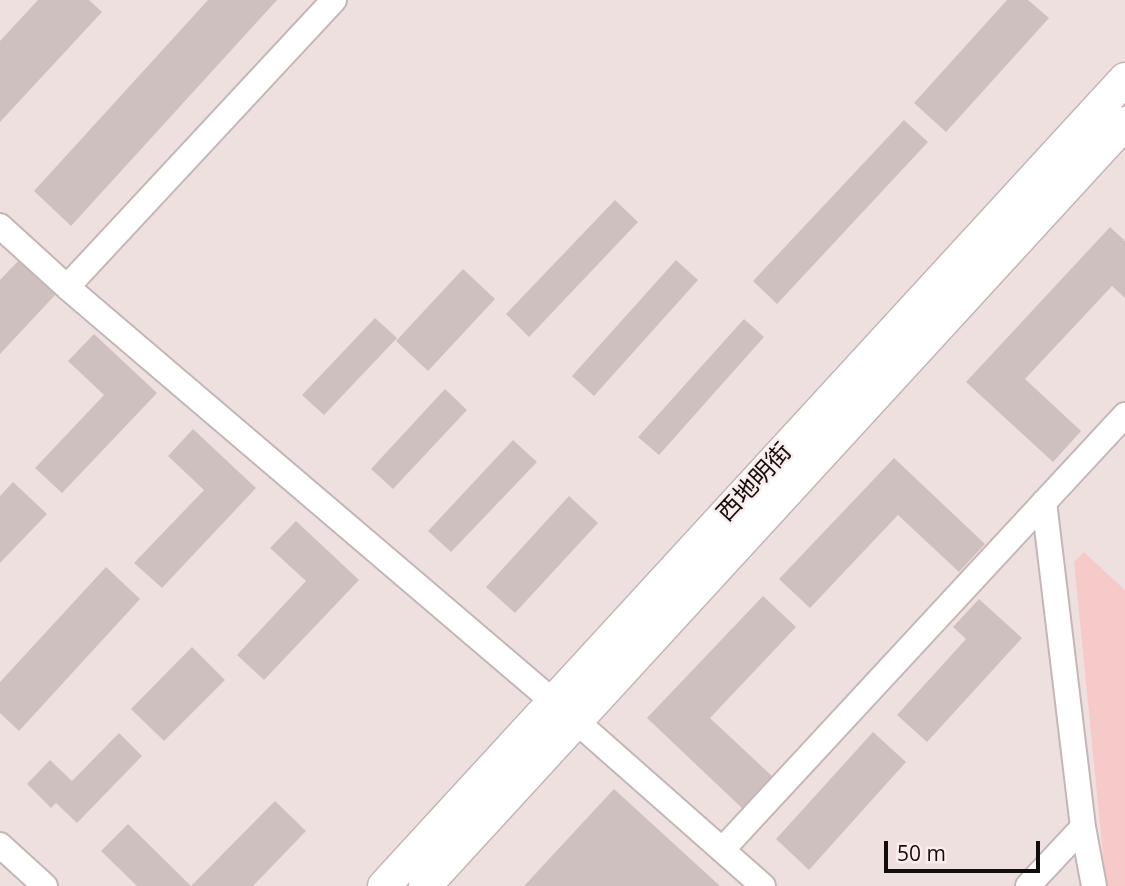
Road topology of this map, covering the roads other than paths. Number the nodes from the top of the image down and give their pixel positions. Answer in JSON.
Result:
{"nodes":[{"id":1,"x":334,"y":0,"type":"edge"},
{"id":2,"x":1125,"y":79,"type":"edge"},
{"id":3,"x":1125,"y":123,"type":"edge"},
{"id":4,"x":0,"y":226,"type":"edge"},
{"id":5,"x":67,"y":287,"type":"junction"},
{"id":6,"x":1125,"y":415,"type":"edge"},
{"id":7,"x":1044,"y":502,"type":"junction"},
{"id":8,"x":576,"y":721,"type":"junction"},
{"id":9,"x":1083,"y":827,"type":"junction"},
{"id":10,"x":0,"y":845,"type":"edge"},
{"id":11,"x":722,"y":850,"type":"junction"},
{"id":12,"x":1057,"y":855,"type":"junction"},
{"id":13,"x":45,"y":886,"type":"edge"},
{"id":14,"x":384,"y":886,"type":"edge"},
{"id":15,"x":425,"y":886,"type":"edge"},
{"id":16,"x":763,"y":886,"type":"edge"},
{"id":17,"x":1028,"y":886,"type":"edge"},
{"id":18,"x":1092,"y":886,"type":"edge"}],
"edges":[{"from":1,"to":5,"type":"street"},
{"from":2,"to":14,"type":"main road","name":"西地明街"},
{"from":3,"to":8,"type":"main road","name":"西地明街"},
{"from":4,"to":5,"type":"street"},
{"from":5,"to":8,"type":"street"},
{"from":6,"to":7,"type":"street"},
{"from":7,"to":9,"type":"street"},
{"from":7,"to":11,"type":"street"},
{"from":8,"to":11,"type":"street"},
{"from":8,"to":15,"type":"main road","name":"西地明街"},
{"from":9,"to":12,"type":"street"},
{"from":9,"to":18,"type":"street"},
{"from":10,"to":13,"type":"street"},
{"from":11,"to":16,"type":"street"},
{"from":12,"to":17,"type":"street"},
{"from":12,"to":18,"type":"street"}]}
